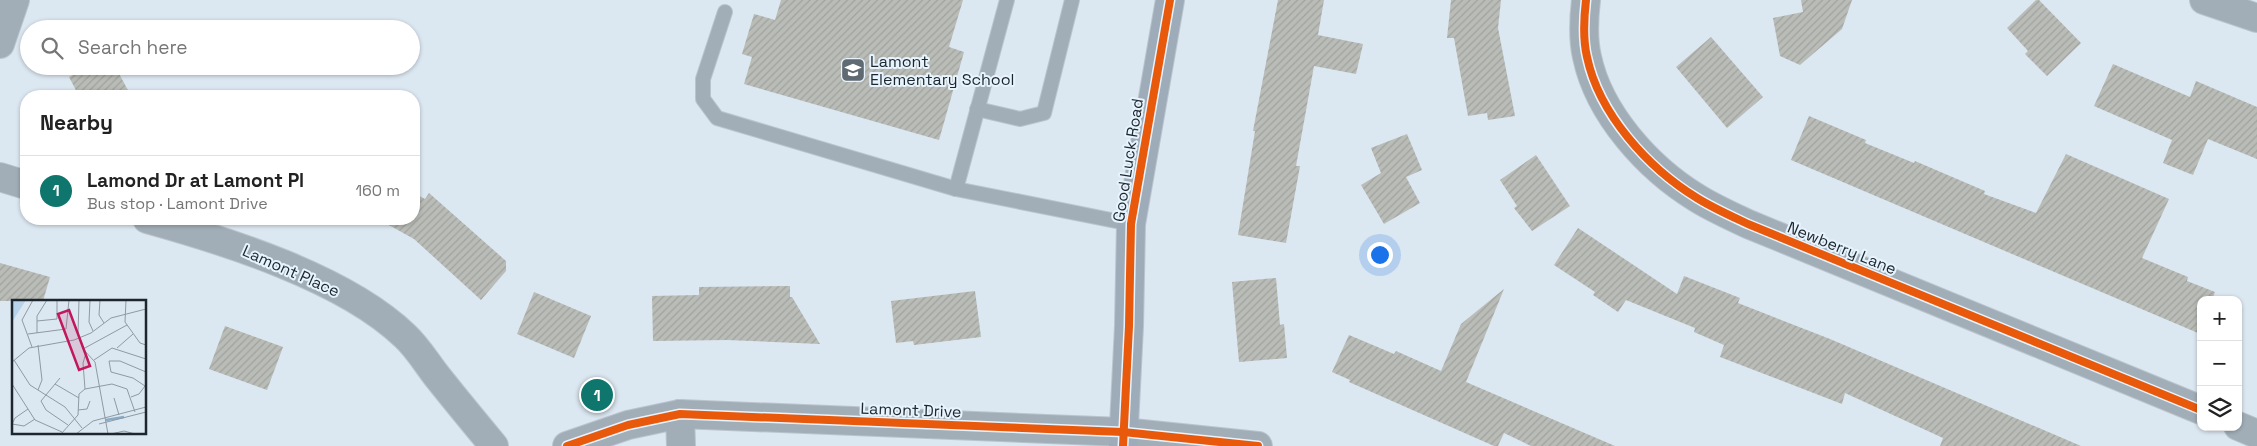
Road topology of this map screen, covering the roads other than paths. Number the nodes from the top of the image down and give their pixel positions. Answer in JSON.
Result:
{"nodes":[{"id":1,"x":14,"y":0,"type":"edge"},
{"id":2,"x":1007,"y":0,"type":"edge"},
{"id":3,"x":1072,"y":0,"type":"edge"},
{"id":4,"x":1170,"y":0,"type":"edge"},
{"id":5,"x":1586,"y":0,"type":"edge"},
{"id":6,"x":2204,"y":0,"type":"edge"},
{"id":7,"x":725,"y":12,"type":"dead end"},
{"id":8,"x":2257,"y":18,"type":"edge"},
{"id":9,"x":0,"y":44,"type":"edge"},
{"id":10,"x":977,"y":109,"type":"junction"},
{"id":11,"x":0,"y":177,"type":"edge"},
{"id":12,"x":20,"y":183,"type":"edge"},
{"id":13,"x":956,"y":190,"type":"junction"},
{"id":14,"x":1131,"y":224,"type":"junction"},
{"id":15,"x":168,"y":225,"type":"edge"},
{"id":16,"x":2197,"y":408,"type":"edge"},
{"id":17,"x":680,"y":414,"type":"junction"},
{"id":18,"x":2242,"y":428,"type":"edge"},
{"id":19,"x":2257,"y":434,"type":"edge"},
{"id":20,"x":1123,"y":439,"type":"edge"},
{"id":21,"x":494,"y":446,"type":"edge"},
{"id":22,"x":566,"y":446,"type":"edge"},
{"id":23,"x":681,"y":446,"type":"edge"},
{"id":24,"x":1258,"y":446,"type":"edge"}],
"edges":[{"from":1,"to":9,"type":"street"},
{"from":2,"to":10,"type":"lane"},
{"from":3,"to":10,"type":"lane"},
{"from":4,"to":14,"type":"main road","name":"Good Luck Road"},
{"from":5,"to":16,"type":"street","name":"Newberry Lane"},
{"from":6,"to":8,"type":"street"},
{"from":7,"to":13,"type":"lane"},
{"from":10,"to":13,"type":"lane"},
{"from":11,"to":12,"type":"street"},
{"from":13,"to":14,"type":"lane"},
{"from":14,"to":20,"type":"main road","name":"Good Luck Road"},
{"from":15,"to":21,"type":"street","name":"Lamont Place"},
{"from":17,"to":20,"type":"street","name":"Lamont Drive"},
{"from":17,"to":22,"type":"street","name":"Lamont Drive"},
{"from":17,"to":23,"type":"street"},
{"from":18,"to":19,"type":"street"},
{"from":20,"to":24,"type":"street","name":"Lamont Drive"}]}
